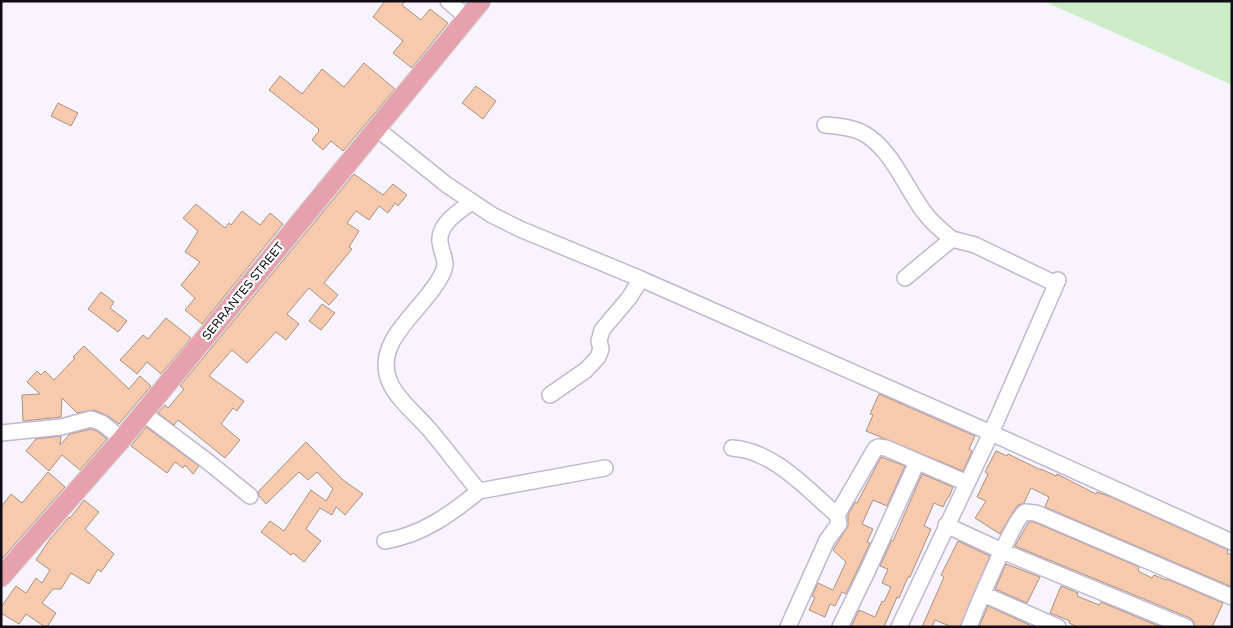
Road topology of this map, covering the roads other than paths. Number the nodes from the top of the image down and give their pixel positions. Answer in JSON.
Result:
{"nodes":[{"id":1,"x":448,"y":1,"type":"edge"},
{"id":2,"x":481,"y":1,"type":"edge"},
{"id":3,"x":468,"y":18,"type":"junction"},
{"id":4,"x":825,"y":125,"type":"dead end"},
{"id":5,"x":376,"y":128,"type":"junction"},
{"id":6,"x":472,"y":202,"type":"junction"},
{"id":7,"x":952,"y":238,"type":"junction"},
{"id":8,"x":905,"y":278,"type":"dead end"},
{"id":9,"x":641,"y":279,"type":"junction"},
{"id":10,"x":550,"y":395,"type":"dead end"},
{"id":11,"x":143,"y":413,"type":"junction"},
{"id":12,"x":1,"y":433,"type":"edge"},
{"id":13,"x":991,"y":433,"type":"junction"},
{"id":14,"x":122,"y":440,"type":"junction"},
{"id":15,"x":732,"y":448,"type":"dead end"},
{"id":16,"x":917,"y":462,"type":"junction"},
{"id":17,"x":605,"y":468,"type":"dead end"},
{"id":18,"x":967,"y":483,"type":"junction"},
{"id":19,"x":479,"y":491,"type":"junction"},
{"id":20,"x":250,"y":496,"type":"dead end"},
{"id":21,"x":837,"y":515,"type":"junction"},
{"id":22,"x":946,"y":525,"type":"junction"},
{"id":23,"x":385,"y":541,"type":"dead end"},
{"id":24,"x":1232,"y":542,"type":"edge"},
{"id":25,"x":1002,"y":551,"type":"junction"},
{"id":26,"x":1,"y":577,"type":"edge"},
{"id":27,"x":983,"y":594,"type":"junction"},
{"id":28,"x":1232,"y":597,"type":"edge"},
{"id":29,"x":1022,"y":620,"type":"edge"},
{"id":30,"x":788,"y":627,"type":"edge"},
{"id":31,"x":840,"y":627,"type":"edge"},
{"id":32,"x":899,"y":627,"type":"edge"},
{"id":33,"x":969,"y":627,"type":"edge"},
{"id":34,"x":1058,"y":627,"type":"edge"},
{"id":35,"x":1186,"y":627,"type":"edge"}],
"edges":[{"from":1,"to":3,"type":"street"},
{"from":2,"to":3,"type":"main road","name":"SERRANTES STREET"},
{"from":3,"to":5,"type":"main road","name":"SERRANTES STREET"},
{"from":4,"to":7,"type":"street"},
{"from":5,"to":6,"type":"street"},
{"from":5,"to":11,"type":"main road","name":"SERRANTES STREET"},
{"from":6,"to":9,"type":"street"},
{"from":6,"to":19,"type":"street"},
{"from":7,"to":8,"type":"street"},
{"from":7,"to":13,"type":"street"},
{"from":9,"to":10,"type":"street"},
{"from":9,"to":13,"type":"street"},
{"from":11,"to":14,"type":"main road","name":"SERRANTES STREET"},
{"from":11,"to":20,"type":"street"},
{"from":12,"to":14,"type":"street"},
{"from":13,"to":18,"type":"street"},
{"from":13,"to":24,"type":"street"},
{"from":14,"to":26,"type":"main road","name":"SERRANTES STREET"},
{"from":15,"to":21,"type":"street"},
{"from":16,"to":18,"type":"street"},
{"from":16,"to":21,"type":"street"},
{"from":16,"to":31,"type":"street"},
{"from":17,"to":19,"type":"street"},
{"from":18,"to":22,"type":"street"},
{"from":19,"to":23,"type":"street"},
{"from":21,"to":30,"type":"street"},
{"from":22,"to":25,"type":"street"},
{"from":22,"to":32,"type":"street"},
{"from":25,"to":27,"type":"street"},
{"from":25,"to":28,"type":"street"},
{"from":25,"to":35,"type":"street"},
{"from":27,"to":29,"type":"street"},
{"from":27,"to":33,"type":"street"},
{"from":29,"to":34,"type":"street"}]}
